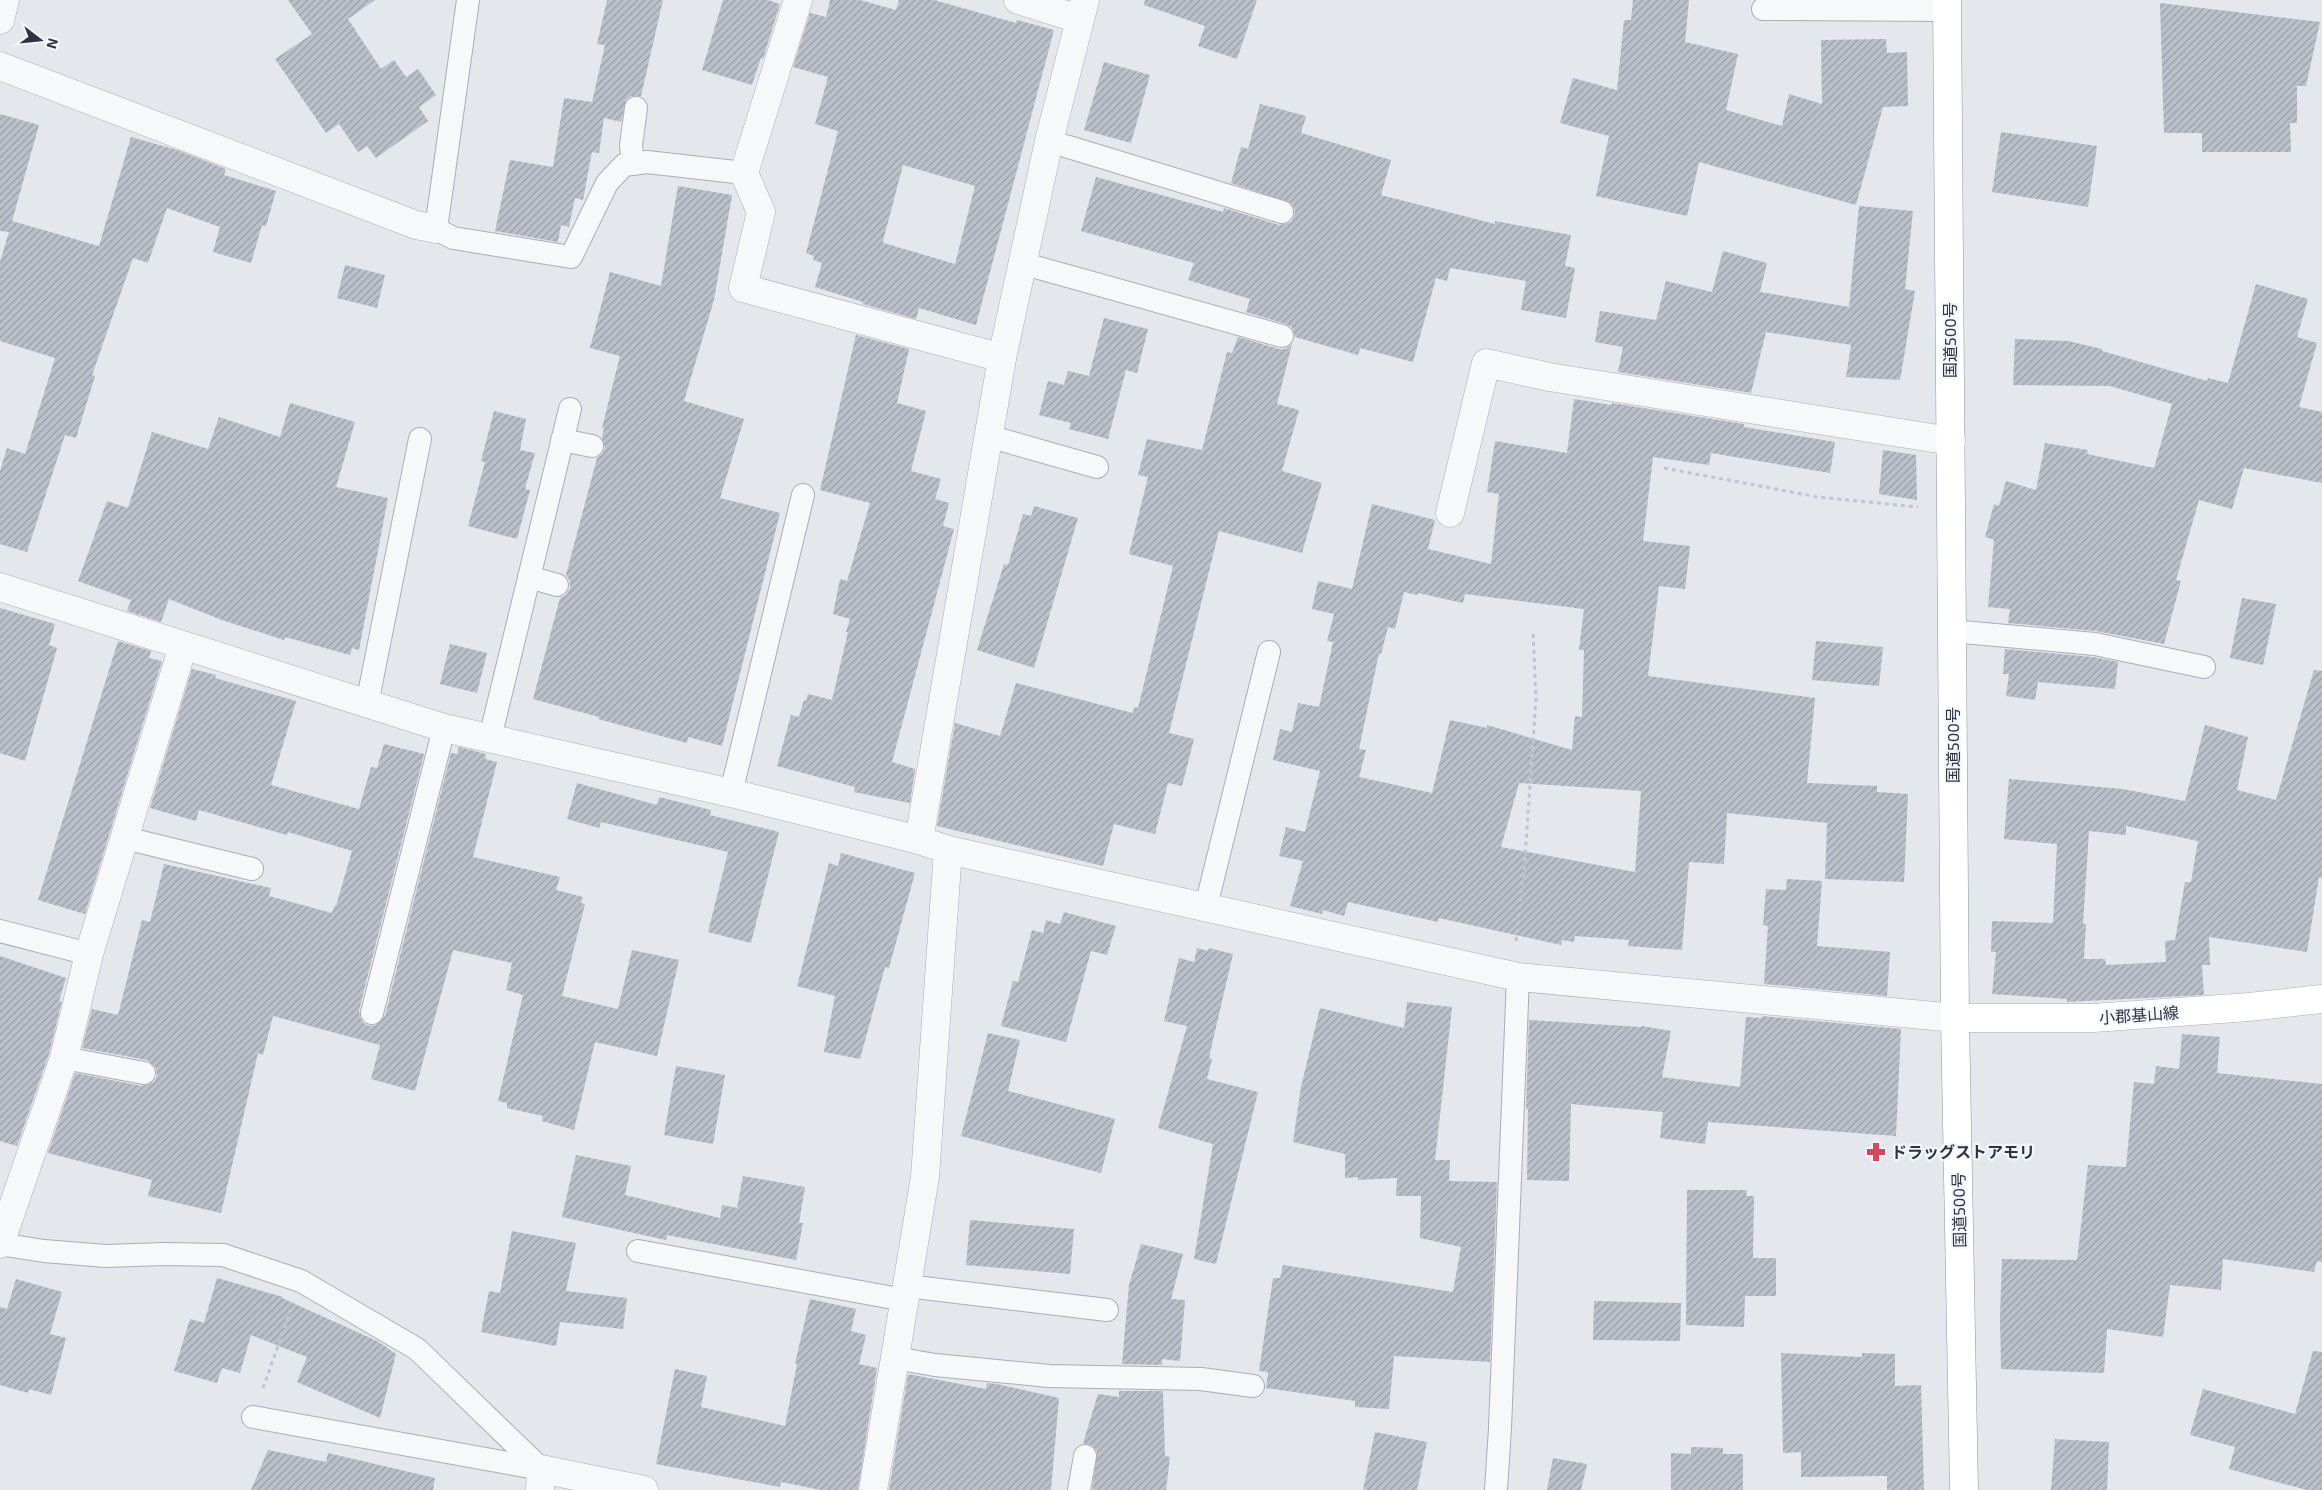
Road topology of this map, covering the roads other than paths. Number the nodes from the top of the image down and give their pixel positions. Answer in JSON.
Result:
{"nodes":[{"id":1,"x":5,"y":0,"type":"edge"},
{"id":2,"x":468,"y":0,"type":"edge"},
{"id":3,"x":798,"y":0,"type":"edge"},
{"id":4,"x":1018,"y":0,"type":"edge"},
{"id":5,"x":1947,"y":5,"type":"edge"},
{"id":6,"x":1082,"y":9,"type":"edge"},
{"id":7,"x":1763,"y":9,"type":"dead end"},
{"id":8,"x":0,"y":20,"type":"edge"},
{"id":9,"x":0,"y":66,"type":"edge"},
{"id":10,"x":636,"y":108,"type":"dead end"},
{"id":11,"x":1049,"y":141,"type":"junction"},
{"id":12,"x":632,"y":164,"type":"junction"},
{"id":13,"x":744,"y":173,"type":"junction"},
{"id":14,"x":1282,"y":212,"type":"dead end"},
{"id":15,"x":436,"y":229,"type":"junction"},
{"id":16,"x":1021,"y":263,"type":"junction"},
{"id":17,"x":1282,"y":336,"type":"dead end"},
{"id":18,"x":1002,"y":358,"type":"junction"},
{"id":19,"x":570,"y":409,"type":"dead end"},
{"id":20,"x":988,"y":436,"type":"junction"},
{"id":21,"x":420,"y":439,"type":"dead end"},
{"id":22,"x":562,"y":440,"type":"junction"},
{"id":23,"x":1951,"y":441,"type":"junction"},
{"id":24,"x":592,"y":446,"type":"dead end"},
{"id":25,"x":1097,"y":467,"type":"dead end"},
{"id":26,"x":803,"y":495,"type":"dead end"},
{"id":27,"x":1450,"y":512,"type":"dead end"},
{"id":28,"x":529,"y":577,"type":"junction"},
{"id":29,"x":557,"y":585,"type":"dead end"},
{"id":30,"x":0,"y":587,"type":"edge"},
{"id":31,"x":1952,"y":631,"type":"junction"},
{"id":32,"x":183,"y":646,"type":"junction"},
{"id":33,"x":1270,"y":652,"type":"dead end"},
{"id":34,"x":2204,"y":667,"type":"dead end"},
{"id":35,"x":367,"y":704,"type":"junction"},
{"id":36,"x":444,"y":728,"type":"junction"},
{"id":37,"x":490,"y":738,"type":"junction"},
{"id":38,"x":731,"y":793,"type":"junction"},
{"id":39,"x":125,"y":838,"type":"junction"},
{"id":40,"x":919,"y":840,"type":"junction"},
{"id":41,"x":948,"y":850,"type":"junction"},
{"id":42,"x":252,"y":869,"type":"dead end"},
{"id":43,"x":1206,"y":906,"type":"junction"},
{"id":44,"x":0,"y":931,"type":"edge"},
{"id":45,"x":89,"y":954,"type":"junction"},
{"id":46,"x":1515,"y":976,"type":"junction"},
{"id":47,"x":2322,"y":999,"type":"edge"},
{"id":48,"x":372,"y":1013,"type":"dead end"},
{"id":49,"x":1955,"y":1018,"type":"junction"},
{"id":50,"x":64,"y":1058,"type":"junction"},
{"id":51,"x":144,"y":1073,"type":"dead end"},
{"id":52,"x":0,"y":1244,"type":"edge"},
{"id":53,"x":638,"y":1251,"type":"dead end"},
{"id":54,"x":906,"y":1293,"type":"junction"},
{"id":55,"x":1107,"y":1310,"type":"dead end"},
{"id":56,"x":895,"y":1358,"type":"junction"},
{"id":57,"x":1252,"y":1386,"type":"dead end"},
{"id":58,"x":253,"y":1417,"type":"road end"},
{"id":59,"x":1085,"y":1456,"type":"dead end"},
{"id":60,"x":541,"y":1480,"type":"edge"},
{"id":61,"x":644,"y":1490,"type":"edge"},
{"id":62,"x":873,"y":1490,"type":"edge"},
{"id":63,"x":1079,"y":1490,"type":"edge"},
{"id":64,"x":1496,"y":1490,"type":"edge"},
{"id":65,"x":1964,"y":1490,"type":"edge"}],
"edges":[{"from":1,"to":8,"type":"street"},
{"from":2,"to":15,"type":"lane"},
{"from":3,"to":13,"type":"street"},
{"from":4,"to":6,"type":"street"},
{"from":5,"to":7,"type":"lane"},
{"from":5,"to":23,"type":"main road","name":"国道500号"},
{"from":6,"to":11,"type":"street"},
{"from":9,"to":15,"type":"street"},
{"from":10,"to":12,"type":"lane"},
{"from":11,"to":14,"type":"lane"},
{"from":11,"to":16,"type":"street"},
{"from":12,"to":13,"type":"lane"},
{"from":12,"to":15,"type":"lane"},
{"from":13,"to":18,"type":"street"},
{"from":16,"to":17,"type":"lane"},
{"from":16,"to":18,"type":"street"},
{"from":18,"to":20,"type":"street"},
{"from":19,"to":22,"type":"lane"},
{"from":20,"to":25,"type":"lane"},
{"from":20,"to":40,"type":"street"},
{"from":21,"to":35,"type":"lane"},
{"from":22,"to":24,"type":"lane"},
{"from":22,"to":28,"type":"lane"},
{"from":23,"to":27,"type":"street"},
{"from":23,"to":31,"type":"main road","name":"国道500号"},
{"from":26,"to":38,"type":"lane"},
{"from":28,"to":29,"type":"lane"},
{"from":28,"to":37,"type":"lane"},
{"from":30,"to":32,"type":"street"},
{"from":31,"to":34,"type":"lane"},
{"from":31,"to":49,"type":"main road","name":"国道500号"},
{"from":32,"to":35,"type":"street"},
{"from":32,"to":39,"type":"street"},
{"from":33,"to":43,"type":"lane"},
{"from":35,"to":36,"type":"street"},
{"from":36,"to":37,"type":"street"},
{"from":36,"to":48,"type":"lane"},
{"from":37,"to":38,"type":"street"},
{"from":38,"to":40,"type":"street"},
{"from":39,"to":42,"type":"lane"},
{"from":39,"to":45,"type":"street"},
{"from":40,"to":41,"type":"street"},
{"from":41,"to":43,"type":"street"},
{"from":41,"to":54,"type":"street"},
{"from":43,"to":46,"type":"street"},
{"from":44,"to":45,"type":"lane"},
{"from":45,"to":50,"type":"street"},
{"from":46,"to":49,"type":"street"},
{"from":46,"to":64,"type":"lane"},
{"from":47,"to":49,"type":"main road","name":"小郡基山線"},
{"from":49,"to":65,"type":"main road","name":"国道500号"},
{"from":50,"to":51,"type":"lane"},
{"from":50,"to":52,"type":"street"},
{"from":52,"to":60,"type":"lane"},
{"from":53,"to":54,"type":"lane"},
{"from":54,"to":55,"type":"lane"},
{"from":54,"to":56,"type":"street"},
{"from":56,"to":57,"type":"lane"},
{"from":56,"to":62,"type":"street"},
{"from":58,"to":60,"type":"lane"},
{"from":59,"to":63,"type":"lane"},
{"from":60,"to":61,"type":"street"}]}
